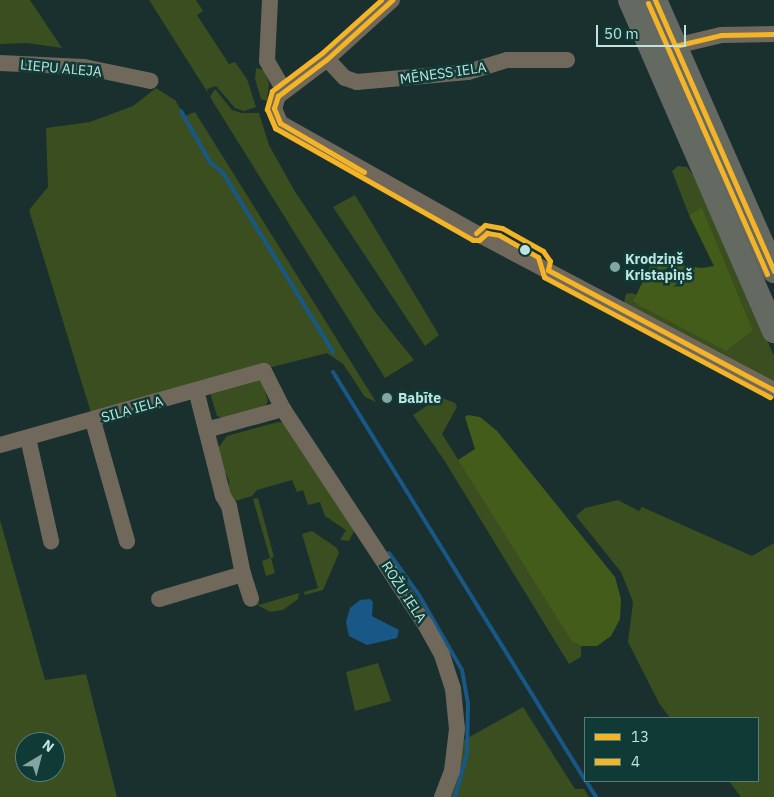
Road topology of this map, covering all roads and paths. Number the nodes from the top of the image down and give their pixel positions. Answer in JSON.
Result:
{"nodes":[{"id":1,"x":270,"y":0,"type":"edge"},
{"id":2,"x":392,"y":0,"type":"edge"},
{"id":3,"x":630,"y":0,"type":"edge"},
{"id":4,"x":655,"y":0,"type":"edge"},
{"id":5,"x":774,"y":34,"type":"edge"},
{"id":6,"x":676,"y":46,"type":"junction"},
{"id":7,"x":327,"y":59,"type":"junction"},
{"id":8,"x":567,"y":60,"type":"dead end"},
{"id":9,"x":0,"y":63,"type":"edge"},
{"id":10,"x":151,"y":81,"type":"dead end"},
{"id":11,"x":284,"y":91,"type":"junction"},
{"id":12,"x":774,"y":271,"type":"edge"},
{"id":13,"x":774,"y":331,"type":"edge"},
{"id":14,"x":264,"y":371,"type":"joint"},
{"id":15,"x":769,"y":388,"type":"edge"},
{"id":16,"x":196,"y":390,"type":"junction"},
{"id":17,"x":283,"y":409,"type":"junction"},
{"id":18,"x":92,"y":421,"type":"junction"},
{"id":19,"x":206,"y":430,"type":"junction"},
{"id":20,"x":28,"y":438,"type":"junction"},
{"id":21,"x":0,"y":445,"type":"edge"},
{"id":22,"x":51,"y":541,"type":"dead end"},
{"id":23,"x":127,"y":541,"type":"dead end"},
{"id":24,"x":243,"y":574,"type":"junction"},
{"id":25,"x":159,"y":599,"type":"dead end"},
{"id":26,"x":252,"y":600,"type":"dead end"},
{"id":27,"x":442,"y":797,"type":"edge"}],
"edges":[{"from":1,"to":11,"type":"street"},
{"from":2,"to":7,"type":"street"},
{"from":3,"to":13,"type":"highway"},
{"from":4,"to":6,"type":"highway"},
{"from":5,"to":6,"type":"street"},
{"from":6,"to":12,"type":"highway"},
{"from":7,"to":8,"type":"street","name":"MĒNESS IELA"},
{"from":7,"to":11,"type":"street"},
{"from":9,"to":10,"type":"street","name":"LIEPU ALEJA"},
{"from":11,"to":15,"type":"street"},
{"from":14,"to":16,"type":"street","name":"SILA IELA"},
{"from":14,"to":17,"type":"street","name":"ROŽU IELA"},
{"from":16,"to":18,"type":"street","name":"SILA IELA"},
{"from":16,"to":19,"type":"street"},
{"from":17,"to":19,"type":"street"},
{"from":17,"to":27,"type":"street","name":"ROŽU IELA"},
{"from":18,"to":20,"type":"street","name":"SILA IELA"},
{"from":18,"to":23,"type":"street"},
{"from":19,"to":24,"type":"street"},
{"from":20,"to":21,"type":"street","name":"SILA IELA"},
{"from":20,"to":22,"type":"street"},
{"from":24,"to":25,"type":"street"},
{"from":24,"to":26,"type":"street"}]}
